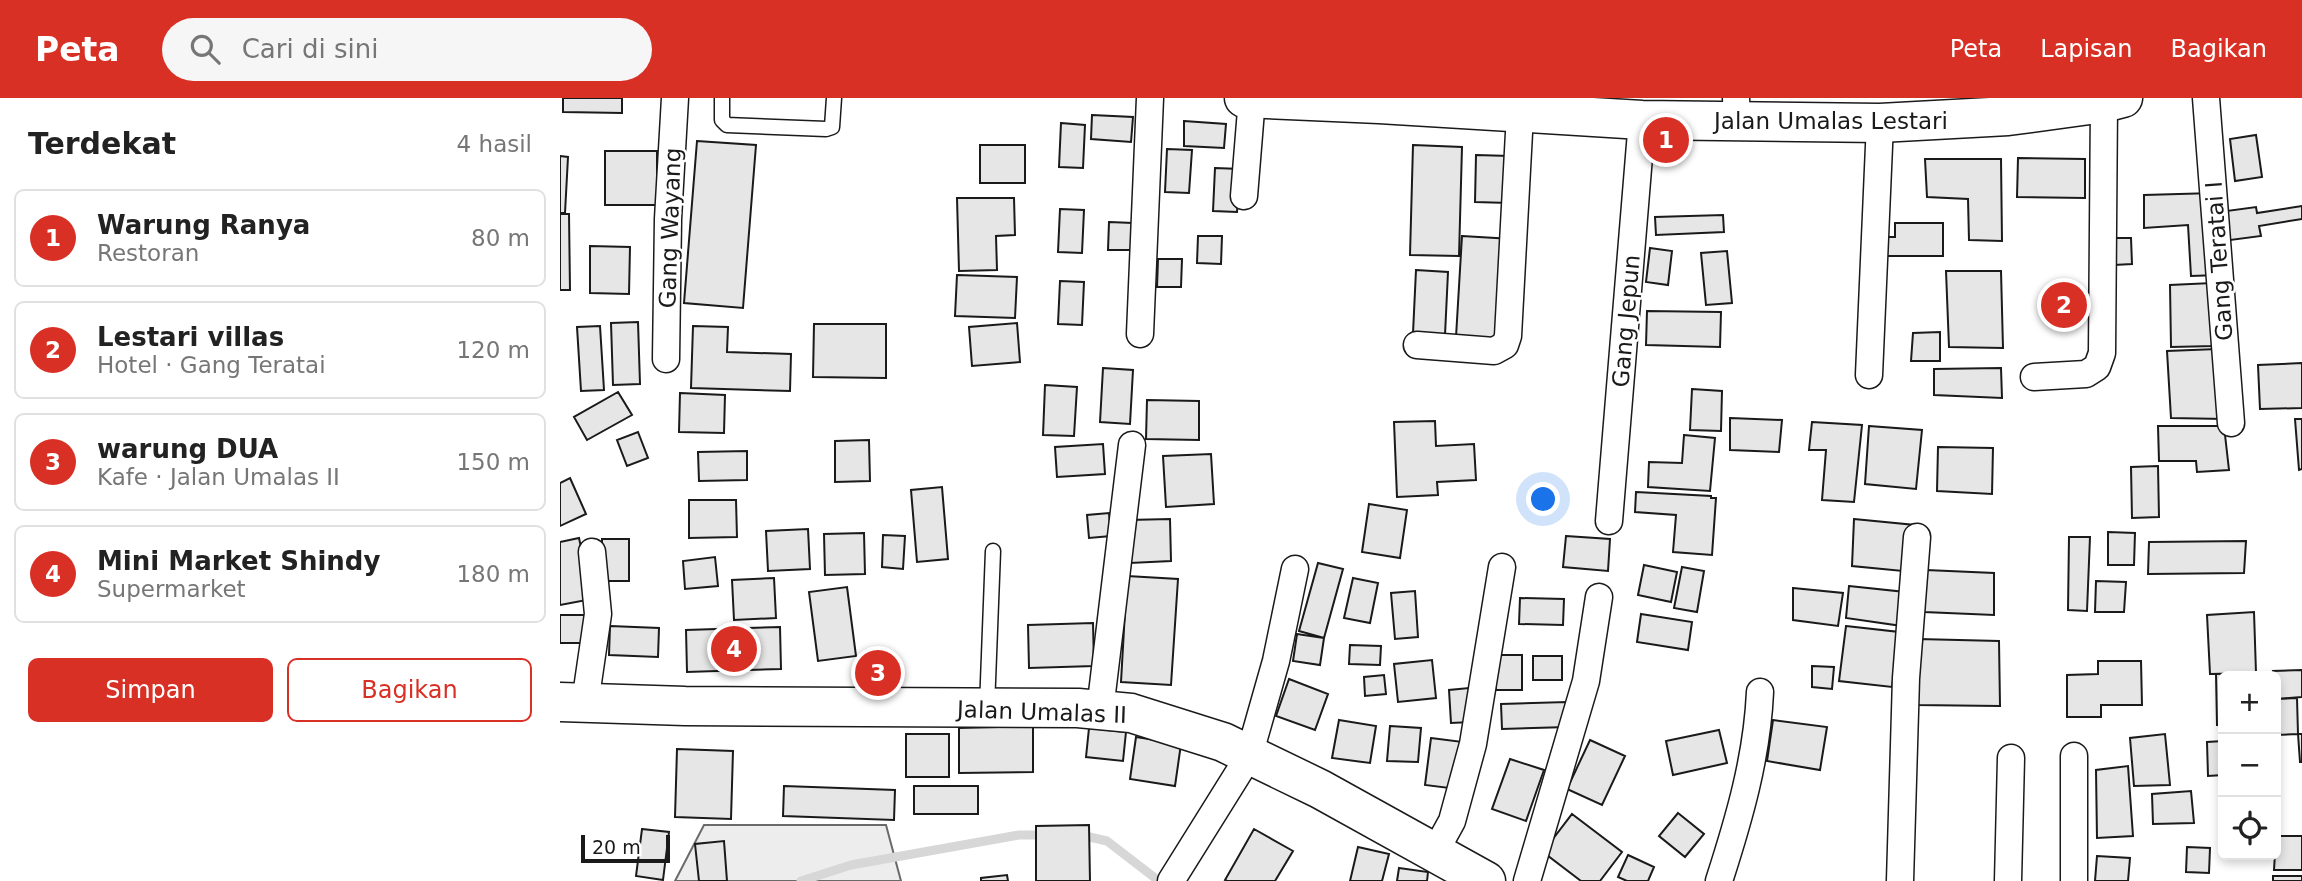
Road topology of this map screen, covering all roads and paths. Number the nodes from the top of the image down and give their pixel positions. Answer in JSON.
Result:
{"nodes":[{"id":1,"x":675,"y":98,"type":"edge"},
{"id":2,"x":722,"y":98,"type":"edge"},
{"id":3,"x":834,"y":98,"type":"edge"},
{"id":4,"x":1150,"y":98,"type":"edge"},
{"id":5,"x":1244,"y":98,"type":"edge"},
{"id":6,"x":1251,"y":98,"type":"edge"},
{"id":7,"x":2206,"y":98,"type":"edge"},
{"id":8,"x":1379,"y":101,"type":"edge"},
{"id":9,"x":2113,"y":101,"type":"edge"},
{"id":10,"x":1501,"y":108,"type":"edge"},
{"id":11,"x":1978,"y":109,"type":"edge"},
{"id":12,"x":1737,"y":110,"type":"edge"},
{"id":13,"x":1642,"y":120,"type":"junction"},
{"id":14,"x":1880,"y":123,"type":"junction"},
{"id":15,"x":1244,"y":196,"type":"dead end"},
{"id":16,"x":1140,"y":334,"type":"dead end"},
{"id":17,"x":1417,"y":345,"type":"dead end"},
{"id":18,"x":666,"y":359,"type":"dead end"},
{"id":19,"x":1869,"y":375,"type":"dead end"},
{"id":20,"x":2034,"y":377,"type":"dead end"},
{"id":21,"x":2231,"y":423,"type":"dead end"},
{"id":22,"x":1132,"y":445,"type":"dead end"},
{"id":23,"x":1609,"y":521,"type":"dead end"},
{"id":24,"x":1917,"y":537,"type":"dead end"},
{"id":25,"x":993,"y":551,"type":"dead end"},
{"id":26,"x":592,"y":552,"type":"dead end"},
{"id":27,"x":1502,"y":568,"type":"dead end"},
{"id":28,"x":1295,"y":569,"type":"dead end"},
{"id":29,"x":1599,"y":597,"type":"dead end"},
{"id":30,"x":1760,"y":692,"type":"dead end"},
{"id":31,"x":572,"y":703,"type":"edge"},
{"id":32,"x":987,"y":708,"type":"junction"},
{"id":33,"x":1100,"y":710,"type":"junction"},
{"id":34,"x":1249,"y":755,"type":"junction"},
{"id":35,"x":2074,"y":756,"type":"dead end"},
{"id":36,"x":2011,"y":758,"type":"dead end"},
{"id":37,"x":1434,"y":852,"type":"junction"},
{"id":38,"x":1183,"y":864,"type":"edge"},
{"id":39,"x":1486,"y":881,"type":"edge"},
{"id":40,"x":1527,"y":881,"type":"edge"},
{"id":41,"x":1718,"y":881,"type":"edge"},
{"id":42,"x":1900,"y":881,"type":"edge"},
{"id":43,"x":2008,"y":881,"type":"edge"},
{"id":44,"x":2074,"y":881,"type":"edge"}],
"edges":[{"from":1,"to":18,"type":"street","name":"Gang Wayang"},
{"from":2,"to":3,"type":"lane"},
{"from":4,"to":16,"type":"street"},
{"from":5,"to":6,"type":"street","name":"Jalan Umalas Lestari"},
{"from":6,"to":8,"type":"street","name":"Jalan Umalas Lestari"},
{"from":6,"to":15,"type":"street"},
{"from":7,"to":21,"type":"street","name":"Gang Teratai I"},
{"from":8,"to":10,"type":"street","name":"Jalan Umalas Lestari"},
{"from":9,"to":11,"type":"street","name":"Jalan Umalas Lestari"},
{"from":9,"to":20,"type":"street"},
{"from":10,"to":13,"type":"street","name":"Jalan Umalas Lestari"},
{"from":10,"to":17,"type":"street"},
{"from":11,"to":14,"type":"street","name":"Jalan Umalas Lestari"},
{"from":12,"to":13,"type":"street","name":"Jalan Umalas Lestari"},
{"from":12,"to":14,"type":"street","name":"Jalan Umalas Lestari"},
{"from":13,"to":23,"type":"street","name":"Gang Jepun"},
{"from":14,"to":19,"type":"street"},
{"from":22,"to":33,"type":"street"},
{"from":24,"to":42,"type":"street"},
{"from":25,"to":32,"type":"lane"},
{"from":26,"to":31,"type":"street"},
{"from":27,"to":37,"type":"street"},
{"from":28,"to":34,"type":"street"},
{"from":29,"to":40,"type":"street"},
{"from":30,"to":41,"type":"street"},
{"from":31,"to":32,"type":"street","name":"Jalan Umalas II"},
{"from":32,"to":33,"type":"street","name":"Jalan Umalas II"},
{"from":33,"to":34,"type":"street","name":"Jalan Umalas II"},
{"from":34,"to":37,"type":"street","name":"Jalan Umalas II"},
{"from":34,"to":38,"type":"street"},
{"from":35,"to":44,"type":"street"},
{"from":36,"to":43,"type":"street"},
{"from":37,"to":39,"type":"street","name":"Jalan Umalas II"}]}
